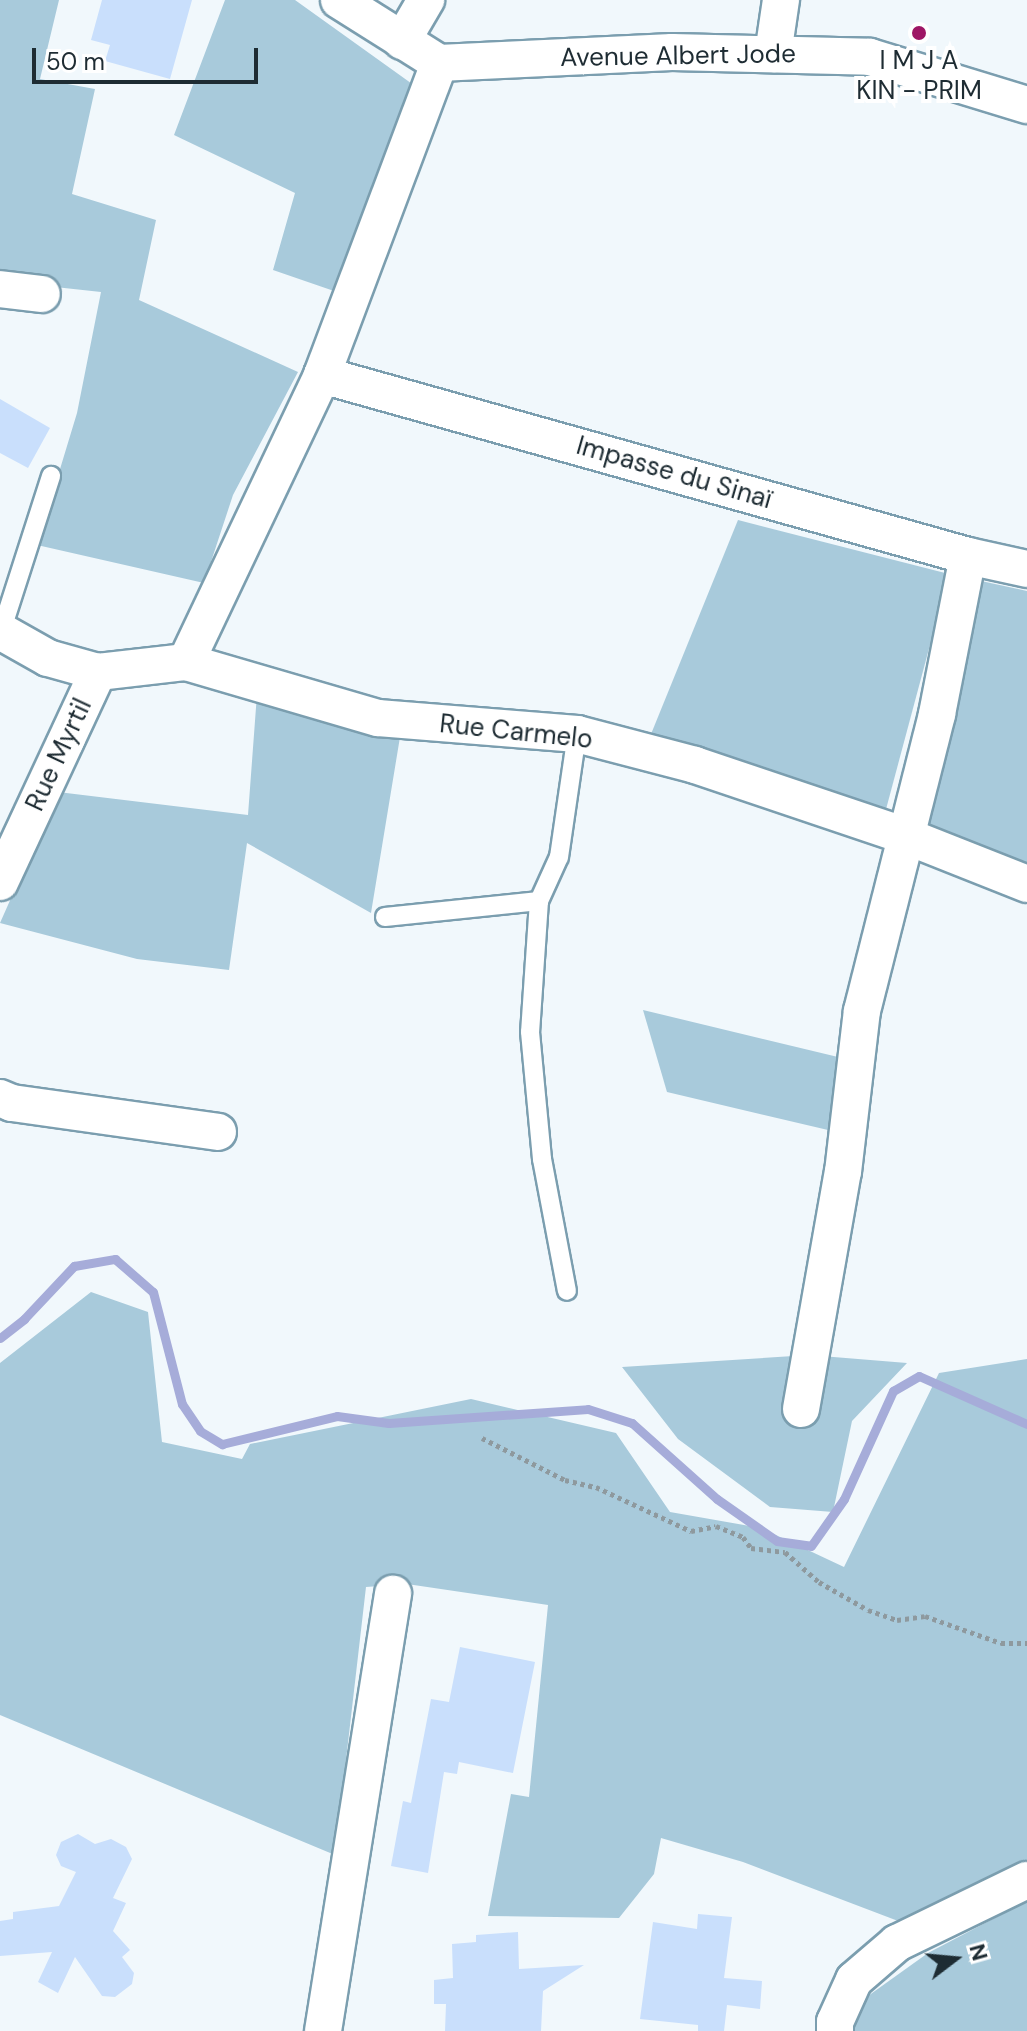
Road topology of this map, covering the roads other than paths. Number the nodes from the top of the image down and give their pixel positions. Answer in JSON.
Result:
{"nodes":[{"id":1,"x":339,"y":0,"type":"edge"},
{"id":2,"x":426,"y":0,"type":"edge"},
{"id":3,"x":781,"y":0,"type":"edge"},
{"id":4,"x":402,"y":41,"type":"junction"},
{"id":5,"x":773,"y":54,"type":"junction"},
{"id":6,"x":439,"y":63,"type":"junction"},
{"id":7,"x":1027,"y":105,"type":"edge"},
{"id":8,"x":0,"y":289,"type":"edge"},
{"id":9,"x":42,"y":294,"type":"dead end"},
{"id":10,"x":322,"y":375,"type":"junction"},
{"id":11,"x":51,"y":476,"type":"dead end"},
{"id":12,"x":968,"y":556,"type":"junction"},
{"id":13,"x":1027,"y":569,"type":"edge"},
{"id":14,"x":1,"y":631,"type":"edge"},
{"id":15,"x":186,"y":662,"type":"junction"},
{"id":16,"x":98,"y":672,"type":"junction"},
{"id":17,"x":577,"y":734,"type":"junction"},
{"id":18,"x":906,"y":836,"type":"junction"},
{"id":19,"x":0,"y":882,"type":"edge"},
{"id":20,"x":1027,"y":884,"type":"edge"},
{"id":21,"x":539,"y":901,"type":"junction"},
{"id":22,"x":385,"y":917,"type":"dead end"},
{"id":23,"x":0,"y":1098,"type":"edge"},
{"id":24,"x":218,"y":1132,"type":"dead end"},
{"id":25,"x":567,"y":1291,"type":"dead end"},
{"id":26,"x":801,"y":1409,"type":"dead end"},
{"id":27,"x":393,"y":1594,"type":"dead end"},
{"id":28,"x":1027,"y":1880,"type":"edge"},
{"id":29,"x":323,"y":2031,"type":"edge"},
{"id":30,"x":835,"y":2031,"type":"edge"}],
"edges":[{"from":1,"to":4,"type":"street"},
{"from":2,"to":4,"type":"street"},
{"from":3,"to":5,"type":"street"},
{"from":4,"to":6,"type":"street"},
{"from":5,"to":6,"type":"street","name":"Avenue Albert Jode"},
{"from":5,"to":7,"type":"street","name":"Avenue Albert Jode"},
{"from":6,"to":10,"type":"street"},
{"from":8,"to":9,"type":"street"},
{"from":10,"to":12,"type":"street","name":"Impasse du Sinaï"},
{"from":10,"to":15,"type":"street"},
{"from":11,"to":14,"type":"lane"},
{"from":12,"to":13,"type":"street","name":"Impasse du Sinaï"},
{"from":12,"to":18,"type":"street"},
{"from":14,"to":16,"type":"street","name":"Rue Carmelo"},
{"from":15,"to":16,"type":"street","name":"Rue Carmelo"},
{"from":15,"to":17,"type":"street","name":"Rue Carmelo"},
{"from":16,"to":19,"type":"street","name":"Rue Myrtil"},
{"from":17,"to":18,"type":"street","name":"Rue Carmelo"},
{"from":17,"to":21,"type":"lane"},
{"from":18,"to":20,"type":"street","name":"Rue Carmelo"},
{"from":18,"to":26,"type":"street"},
{"from":21,"to":22,"type":"lane"},
{"from":21,"to":25,"type":"lane"},
{"from":23,"to":24,"type":"street"},
{"from":27,"to":29,"type":"street"},
{"from":28,"to":30,"type":"street"}]}
